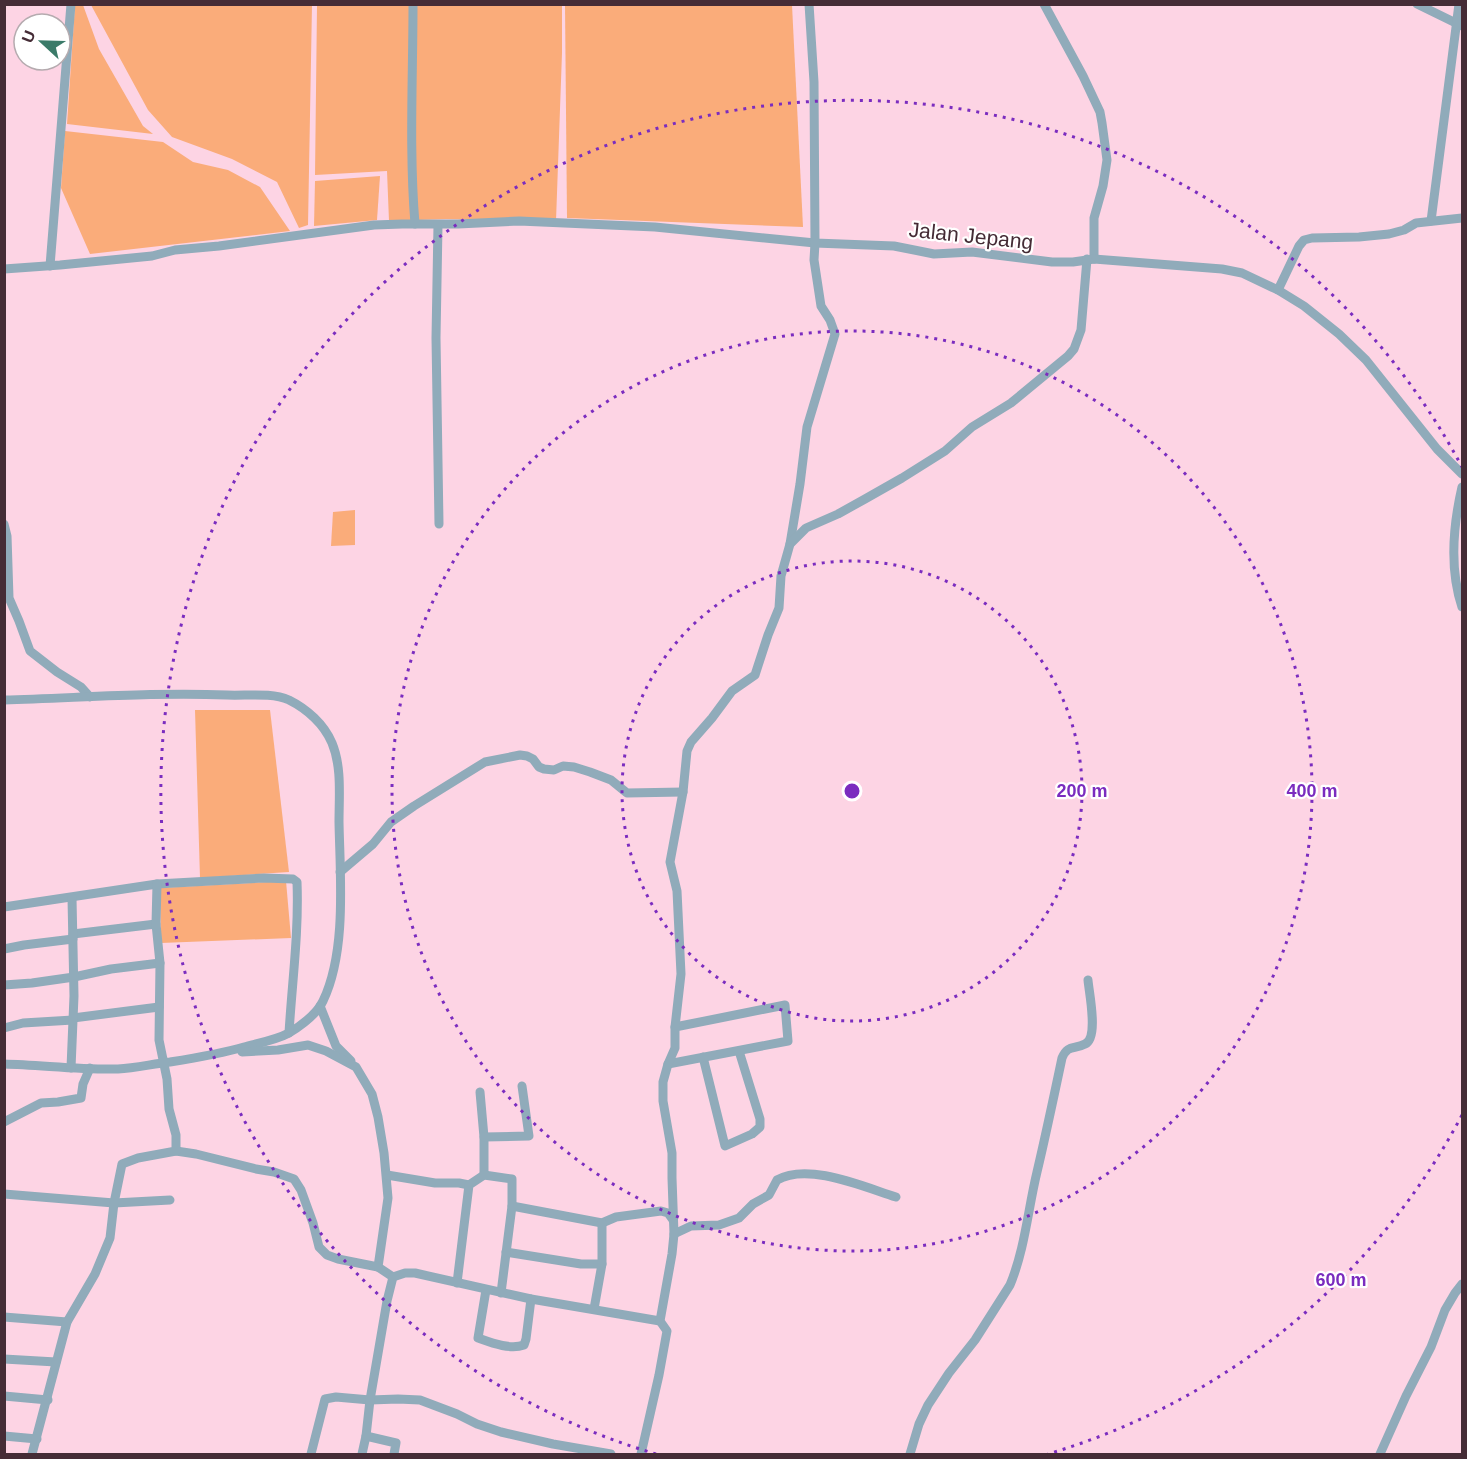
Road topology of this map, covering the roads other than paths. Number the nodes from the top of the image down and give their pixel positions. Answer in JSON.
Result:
{"nodes":[{"id":1,"x":71,"y":4,"type":"edge"},
{"id":2,"x":413,"y":4,"type":"edge"},
{"id":3,"x":809,"y":4,"type":"edge"},
{"id":4,"x":1044,"y":4,"type":"edge"},
{"id":5,"x":1418,"y":4,"type":"edge"},
{"id":6,"x":1459,"y":4,"type":"edge"},
{"id":7,"x":1459,"y":24,"type":"edge"},
{"id":8,"x":1462,"y":218,"type":"edge"},
{"id":9,"x":1431,"y":221,"type":"junction"},
{"id":10,"x":415,"y":224,"type":"junction"},
{"id":11,"x":438,"y":225,"type":"junction"},
{"id":12,"x":815,"y":243,"type":"junction"},
{"id":13,"x":1090,"y":259,"type":"junction"},
{"id":14,"x":50,"y":266,"type":"junction"},
{"id":15,"x":4,"y":269,"type":"edge"},
{"id":16,"x":1278,"y":290,"type":"junction"},
{"id":17,"x":1462,"y":474,"type":"edge"},
{"id":18,"x":1462,"y":487,"type":"edge"},
{"id":19,"x":4,"y":524,"type":"edge"},
{"id":20,"x":439,"y":524,"type":"dead end"},
{"id":21,"x":790,"y":544,"type":"junction"},
{"id":22,"x":1462,"y":607,"type":"edge"},
{"id":23,"x":90,"y":697,"type":"junction"},
{"id":24,"x":4,"y":700,"type":"edge"},
{"id":25,"x":683,"y":792,"type":"junction"},
{"id":26,"x":340,"y":872,"type":"junction"},
{"id":27,"x":158,"y":884,"type":"junction"},
{"id":28,"x":72,"y":898,"type":"junction"},
{"id":29,"x":4,"y":907,"type":"edge"},
{"id":30,"x":156,"y":924,"type":"junction"},
{"id":31,"x":73,"y":936,"type":"junction"},
{"id":32,"x":4,"y":949,"type":"edge"},
{"id":33,"x":159,"y":963,"type":"junction"},
{"id":34,"x":74,"y":977,"type":"junction"},
{"id":35,"x":1088,"y":980,"type":"dead end"},
{"id":36,"x":4,"y":985,"type":"edge"},
{"id":37,"x":320,"y":1006,"type":"junction"},
{"id":38,"x":159,"y":1007,"type":"junction"},
{"id":39,"x":73,"y":1019,"type":"junction"},
{"id":40,"x":675,"y":1027,"type":"junction"},
{"id":41,"x":4,"y":1028,"type":"edge"},
{"id":42,"x":289,"y":1033,"type":"junction"},
{"id":43,"x":739,"y":1051,"type":"junction"},
{"id":44,"x":227,"y":1052,"type":"junction"},
{"id":45,"x":703,"y":1057,"type":"junction"},
{"id":46,"x":163,"y":1063,"type":"junction"},
{"id":47,"x":4,"y":1064,"type":"edge"},
{"id":48,"x":668,"y":1064,"type":"junction"},
{"id":49,"x":356,"y":1067,"type":"junction"},
{"id":50,"x":71,"y":1068,"type":"junction"},
{"id":51,"x":90,"y":1068,"type":"junction"},
{"id":52,"x":522,"y":1086,"type":"dead end"},
{"id":53,"x":480,"y":1092,"type":"dead end"},
{"id":54,"x":4,"y":1122,"type":"edge"},
{"id":55,"x":484,"y":1137,"type":"junction"},
{"id":56,"x":176,"y":1151,"type":"junction"},
{"id":57,"x":387,"y":1175,"type":"junction"},
{"id":58,"x":483,"y":1175,"type":"junction"},
{"id":59,"x":469,"y":1185,"type":"junction"},
{"id":60,"x":4,"y":1194,"type":"edge"},
{"id":61,"x":896,"y":1197,"type":"dead end"},
{"id":62,"x":170,"y":1200,"type":"dead end"},
{"id":63,"x":114,"y":1203,"type":"junction"},
{"id":64,"x":512,"y":1206,"type":"junction"},
{"id":65,"x":673,"y":1220,"type":"junction"},
{"id":66,"x":602,"y":1223,"type":"junction"},
{"id":67,"x":674,"y":1234,"type":"junction"},
{"id":68,"x":506,"y":1252,"type":"junction"},
{"id":69,"x":602,"y":1264,"type":"junction"},
{"id":70,"x":378,"y":1267,"type":"junction"},
{"id":71,"x":393,"y":1276,"type":"junction"},
{"id":72,"x":457,"y":1283,"type":"junction"},
{"id":73,"x":1462,"y":1284,"type":"edge"},
{"id":74,"x":486,"y":1290,"type":"junction"},
{"id":75,"x":501,"y":1293,"type":"junction"},
{"id":76,"x":531,"y":1299,"type":"junction"},
{"id":77,"x":594,"y":1310,"type":"junction"},
{"id":78,"x":4,"y":1317,"type":"edge"},
{"id":79,"x":660,"y":1321,"type":"junction"},
{"id":80,"x":67,"y":1322,"type":"junction"},
{"id":81,"x":4,"y":1359,"type":"edge"},
{"id":82,"x":56,"y":1362,"type":"junction"},
{"id":83,"x":4,"y":1396,"type":"edge"},
{"id":84,"x":48,"y":1400,"type":"junction"},
{"id":85,"x":370,"y":1400,"type":"junction"},
{"id":86,"x":4,"y":1436,"type":"edge"},
{"id":87,"x":366,"y":1436,"type":"junction"},
{"id":88,"x":37,"y":1439,"type":"junction"},
{"id":89,"x":32,"y":1455,"type":"edge"},
{"id":90,"x":311,"y":1455,"type":"edge"},
{"id":91,"x":362,"y":1455,"type":"edge"},
{"id":92,"x":394,"y":1455,"type":"edge"},
{"id":93,"x":611,"y":1455,"type":"edge"},
{"id":94,"x":640,"y":1455,"type":"edge"},
{"id":95,"x":910,"y":1455,"type":"edge"},
{"id":96,"x":1380,"y":1455,"type":"edge"}],
"edges":[{"from":1,"to":14,"type":"street"},
{"from":2,"to":10,"type":"street"},
{"from":3,"to":12,"type":"street"},
{"from":4,"to":13,"type":"street"},
{"from":5,"to":7,"type":"street"},
{"from":6,"to":7,"type":"street"},
{"from":7,"to":9,"type":"street"},
{"from":8,"to":9,"type":"street"},
{"from":9,"to":16,"type":"street"},
{"from":10,"to":11,"type":"street","name":"Jalan Jepang"},
{"from":10,"to":14,"type":"street","name":"Jalan Jepang"},
{"from":11,"to":12,"type":"street","name":"Jalan Jepang"},
{"from":11,"to":20,"type":"street"},
{"from":12,"to":13,"type":"street","name":"Jalan Jepang"},
{"from":12,"to":21,"type":"street"},
{"from":13,"to":16,"type":"street","name":"Jalan Jepang"},
{"from":13,"to":21,"type":"street"},
{"from":14,"to":15,"type":"street","name":"Jalan Jepang"},
{"from":16,"to":17,"type":"street","name":"Jalan Jepang"},
{"from":18,"to":22,"type":"street"},
{"from":19,"to":23,"type":"street"},
{"from":21,"to":25,"type":"street"},
{"from":23,"to":24,"type":"street"},
{"from":23,"to":26,"type":"street"},
{"from":25,"to":26,"type":"street"},
{"from":25,"to":40,"type":"street"},
{"from":26,"to":37,"type":"street"},
{"from":27,"to":28,"type":"street"},
{"from":27,"to":30,"type":"street"},
{"from":27,"to":42,"type":"street"},
{"from":28,"to":29,"type":"street"},
{"from":28,"to":31,"type":"street"},
{"from":30,"to":31,"type":"street"},
{"from":30,"to":33,"type":"street"},
{"from":31,"to":32,"type":"street"},
{"from":31,"to":34,"type":"street"},
{"from":33,"to":34,"type":"street"},
{"from":33,"to":38,"type":"street"},
{"from":34,"to":36,"type":"street"},
{"from":34,"to":39,"type":"street"},
{"from":35,"to":95,"type":"street"},
{"from":37,"to":42,"type":"street"},
{"from":37,"to":49,"type":"street"},
{"from":38,"to":39,"type":"street"},
{"from":38,"to":46,"type":"street"},
{"from":39,"to":41,"type":"street"},
{"from":39,"to":50,"type":"street"},
{"from":40,"to":43,"type":"street"},
{"from":40,"to":48,"type":"street"},
{"from":42,"to":44,"type":"street"},
{"from":43,"to":45,"type":"street"},
{"from":43,"to":45,"type":"street"},
{"from":44,"to":46,"type":"street"},
{"from":44,"to":49,"type":"street"},
{"from":45,"to":48,"type":"street"},
{"from":46,"to":51,"type":"street"},
{"from":46,"to":56,"type":"street"},
{"from":47,"to":50,"type":"street"},
{"from":48,"to":65,"type":"street"},
{"from":49,"to":57,"type":"street"},
{"from":50,"to":51,"type":"street"},
{"from":51,"to":54,"type":"street"},
{"from":52,"to":55,"type":"street"},
{"from":53,"to":55,"type":"street"},
{"from":55,"to":58,"type":"street"},
{"from":56,"to":63,"type":"street"},
{"from":56,"to":70,"type":"street"},
{"from":57,"to":59,"type":"street"},
{"from":57,"to":70,"type":"street"},
{"from":58,"to":59,"type":"street"},
{"from":58,"to":64,"type":"street"},
{"from":59,"to":72,"type":"street"},
{"from":60,"to":63,"type":"street"},
{"from":61,"to":67,"type":"street"},
{"from":62,"to":63,"type":"street"},
{"from":63,"to":80,"type":"street"},
{"from":64,"to":66,"type":"street"},
{"from":64,"to":68,"type":"street"},
{"from":65,"to":66,"type":"street"},
{"from":65,"to":67,"type":"street"},
{"from":66,"to":69,"type":"street"},
{"from":67,"to":79,"type":"street"},
{"from":68,"to":69,"type":"street"},
{"from":68,"to":75,"type":"street"},
{"from":69,"to":77,"type":"street"},
{"from":70,"to":71,"type":"street"},
{"from":71,"to":72,"type":"street"},
{"from":71,"to":85,"type":"street"},
{"from":72,"to":74,"type":"street"},
{"from":73,"to":96,"type":"street"},
{"from":74,"to":75,"type":"street"},
{"from":74,"to":76,"type":"street"},
{"from":75,"to":76,"type":"street"},
{"from":76,"to":77,"type":"street"},
{"from":77,"to":79,"type":"street"},
{"from":78,"to":80,"type":"street"},
{"from":79,"to":94,"type":"street"},
{"from":80,"to":82,"type":"street"},
{"from":81,"to":82,"type":"street"},
{"from":82,"to":84,"type":"street"},
{"from":83,"to":84,"type":"street"},
{"from":84,"to":88,"type":"street"},
{"from":85,"to":87,"type":"street"},
{"from":85,"to":90,"type":"street"},
{"from":85,"to":93,"type":"street"},
{"from":86,"to":88,"type":"street"},
{"from":87,"to":91,"type":"street"},
{"from":87,"to":92,"type":"street"},
{"from":88,"to":89,"type":"street"}]}
